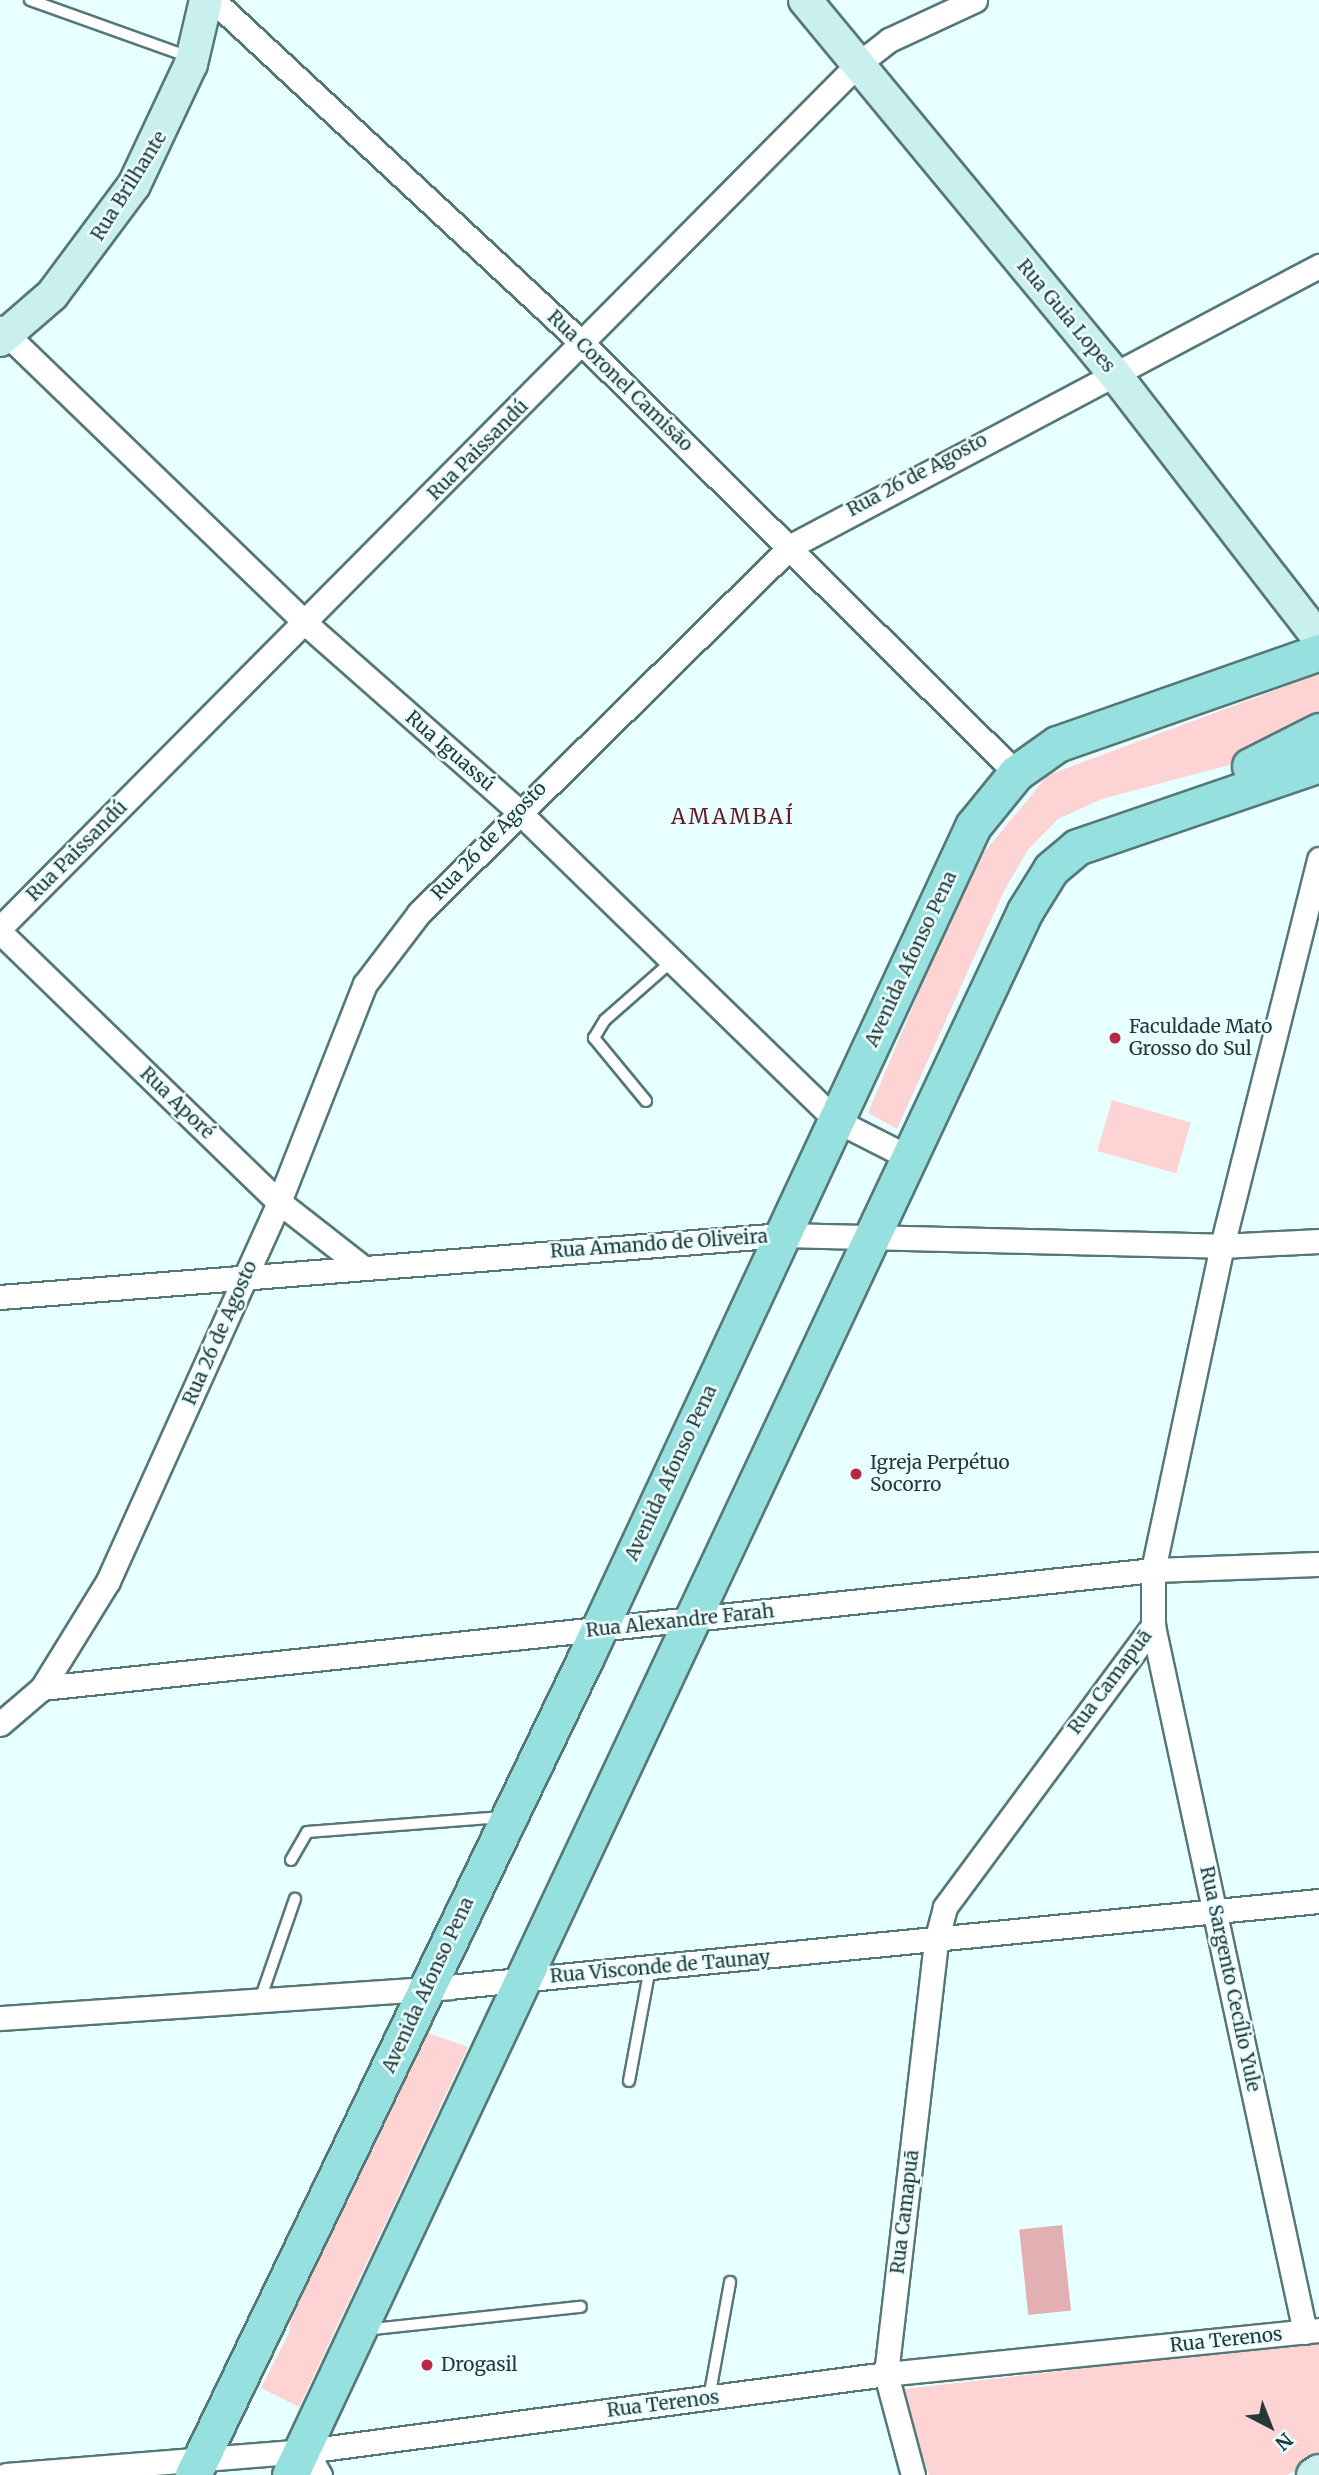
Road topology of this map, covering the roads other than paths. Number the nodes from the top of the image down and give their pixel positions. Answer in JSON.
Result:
{"nodes":[{"id":1,"x":30,"y":0,"type":"edge"},
{"id":2,"x":206,"y":0,"type":"edge"},
{"id":3,"x":212,"y":0,"type":"edge"},
{"id":4,"x":805,"y":0,"type":"edge"},
{"id":5,"x":975,"y":0,"type":"edge"},
{"id":6,"x":192,"y":58,"type":"junction"},
{"id":7,"x":857,"y":65,"type":"junction"},
{"id":8,"x":1319,"y":266,"type":"edge"},
{"id":9,"x":2,"y":334,"type":"edge"},
{"id":10,"x":584,"y":345,"type":"junction"},
{"id":11,"x":1113,"y":372,"type":"junction"},
{"id":12,"x":791,"y":546,"type":"junction"},
{"id":13,"x":304,"y":622,"type":"junction"},
{"id":14,"x":1319,"y":639,"type":"edge"},
{"id":15,"x":1319,"y":652,"type":"edge"},
{"id":16,"x":1319,"y":731,"type":"edge"},
{"id":17,"x":1319,"y":764,"type":"edge"},
{"id":18,"x":1016,"y":773,"type":"junction"},
{"id":19,"x":517,"y":810,"type":"junction"},
{"id":20,"x":1107,"y":833,"type":"junction"},
{"id":21,"x":1319,"y":859,"type":"edge"},
{"id":22,"x":0,"y":930,"type":"edge"},
{"id":23,"x":672,"y":961,"type":"junction"},
{"id":24,"x":646,"y":1101,"type":"dead end"},
{"id":25,"x":837,"y":1121,"type":"junction"},
{"id":26,"x":910,"y":1157,"type":"junction"},
{"id":27,"x":279,"y":1202,"type":"junction"},
{"id":28,"x":783,"y":1235,"type":"junction"},
{"id":29,"x":872,"y":1236,"type":"junction"},
{"id":30,"x":1319,"y":1241,"type":"edge"},
{"id":31,"x":1222,"y":1246,"type":"junction"},
{"id":32,"x":360,"y":1266,"type":"junction"},
{"id":33,"x":245,"y":1277,"type":"junction"},
{"id":34,"x":0,"y":1297,"type":"edge"},
{"id":35,"x":1319,"y":1564,"type":"edge"},
{"id":36,"x":1153,"y":1570,"type":"junction"},
{"id":37,"x":692,"y":1620,"type":"junction"},
{"id":38,"x":1153,"y":1626,"type":"junction"},
{"id":39,"x":598,"y":1629,"type":"junction"},
{"id":40,"x":42,"y":1688,"type":"junction"},
{"id":41,"x":0,"y":1724,"type":"edge"},
{"id":42,"x":509,"y":1817,"type":"junction"},
{"id":43,"x":291,"y":1860,"type":"dead end"},
{"id":44,"x":295,"y":1899,"type":"dead end"},
{"id":45,"x":1319,"y":1901,"type":"edge"},
{"id":46,"x":1215,"y":1911,"type":"junction"},
{"id":47,"x":936,"y":1941,"type":"junction"},
{"id":48,"x":650,"y":1968,"type":"junction"},
{"id":49,"x":523,"y":1979,"type":"junction"},
{"id":50,"x":426,"y":1988,"type":"junction"},
{"id":51,"x":261,"y":1997,"type":"junction"},
{"id":52,"x":0,"y":2018,"type":"edge"},
{"id":53,"x":629,"y":2081,"type":"dead end"},
{"id":54,"x":730,"y":2283,"type":"dead end"},
{"id":55,"x":581,"y":2307,"type":"dead end"},
{"id":56,"x":361,"y":2330,"type":"junction"},
{"id":57,"x":1312,"y":2331,"type":"edge"},
{"id":58,"x":886,"y":2374,"type":"junction"},
{"id":59,"x":709,"y":2398,"type":"junction"},
{"id":60,"x":200,"y":2466,"type":"edge"},
{"id":61,"x":305,"y":2467,"type":"edge"},
{"id":62,"x":1319,"y":2471,"type":"edge"},
{"id":63,"x":6,"y":2475,"type":"edge"},
{"id":64,"x":913,"y":2475,"type":"edge"},
{"id":65,"x":1313,"y":2475,"type":"edge"}],
"edges":[{"from":1,"to":6,"type":"lane"},
{"from":2,"to":6,"type":"main road","name":"Rua Brilhante"},
{"from":3,"to":10,"type":"street","name":"Rua Coronel Camisão"},
{"from":4,"to":7,"type":"main road","name":"Rua Guia Lopes"},
{"from":5,"to":7,"type":"street","name":"Rua Paissandú"},
{"from":6,"to":9,"type":"main road","name":"Rua Brilhante"},
{"from":7,"to":10,"type":"street","name":"Rua Paissandú"},
{"from":7,"to":11,"type":"main road","name":"Rua Guia Lopes"},
{"from":8,"to":11,"type":"street","name":"Rua 26 de Agosto"},
{"from":9,"to":13,"type":"street","name":"Rua Iguassú"},
{"from":10,"to":12,"type":"street","name":"Rua Coronel Camisão"},
{"from":10,"to":13,"type":"street","name":"Rua Paissandú"},
{"from":11,"to":12,"type":"street","name":"Rua 26 de Agosto"},
{"from":11,"to":14,"type":"main road","name":"Rua Guia Lopes"},
{"from":12,"to":18,"type":"street","name":"Rua Coronel Camisão"},
{"from":12,"to":19,"type":"street","name":"Rua 26 de Agosto"},
{"from":13,"to":19,"type":"street","name":"Rua Iguassú"},
{"from":13,"to":22,"type":"street","name":"Rua Paissandú"},
{"from":15,"to":18,"type":"main road","name":"Avenida Afonso Pena"},
{"from":16,"to":20,"type":"main road"},
{"from":17,"to":20,"type":"main road"},
{"from":18,"to":25,"type":"main road","name":"Avenida Afonso Pena"},
{"from":19,"to":23,"type":"street","name":"Rua Iguassú"},
{"from":19,"to":27,"type":"street","name":"Rua 26 de Agosto"},
{"from":20,"to":26,"type":"main road"},
{"from":21,"to":31,"type":"street","name":"Rua Camapuã"},
{"from":22,"to":27,"type":"street","name":"Rua Aporé"},
{"from":23,"to":24,"type":"lane"},
{"from":23,"to":25,"type":"street","name":"Rua Iguassú"},
{"from":25,"to":26,"type":"street","name":"Rua Iguassú"},
{"from":25,"to":28,"type":"main road","name":"Avenida Afonso Pena"},
{"from":26,"to":29,"type":"main road"},
{"from":27,"to":32,"type":"street","name":"Rua Aporé"},
{"from":27,"to":33,"type":"street","name":"Rua 26 de Agosto"},
{"from":28,"to":29,"type":"street","name":"Rua Amando de Oliveira"},
{"from":28,"to":32,"type":"street","name":"Rua Amando de Oliveira"},
{"from":28,"to":39,"type":"main road","name":"Avenida Afonso Pena"},
{"from":29,"to":31,"type":"street","name":"Rua Amando de Oliveira"},
{"from":29,"to":37,"type":"main road"},
{"from":30,"to":31,"type":"street","name":"Rua Amando de Oliveira"},
{"from":31,"to":36,"type":"street","name":"Rua Camapuã"},
{"from":32,"to":33,"type":"street","name":"Rua Amando de Oliveira"},
{"from":33,"to":34,"type":"street","name":"Rua Amando de Oliveira"},
{"from":33,"to":40,"type":"street","name":"Rua 26 de Agosto"},
{"from":35,"to":36,"type":"street","name":"Rua Alexandre Farah"},
{"from":36,"to":37,"type":"street","name":"Rua Alexandre Farah"},
{"from":36,"to":38,"type":"street","name":"Rua Camapuã"},
{"from":37,"to":39,"type":"street","name":"Rua Alexandre Farah"},
{"from":37,"to":49,"type":"main road"},
{"from":38,"to":46,"type":"street","name":"Rua Sargento Cecílio Yule"},
{"from":38,"to":47,"type":"street","name":"Rua Camapuã"},
{"from":39,"to":40,"type":"street","name":"Rua Alexandre Farah"},
{"from":39,"to":42,"type":"main road","name":"Avenida Afonso Pena"},
{"from":40,"to":41,"type":"street","name":"Rua 26 de Agosto"},
{"from":42,"to":43,"type":"lane"},
{"from":42,"to":50,"type":"main road","name":"Avenida Afonso Pena"},
{"from":44,"to":51,"type":"lane"},
{"from":45,"to":46,"type":"street","name":"Rua Visconde de Taunay"},
{"from":46,"to":47,"type":"street","name":"Rua Visconde de Taunay"},
{"from":46,"to":57,"type":"street","name":"Rua Sargento Cecílio Yule"},
{"from":47,"to":48,"type":"street","name":"Rua Visconde de Taunay"},
{"from":47,"to":58,"type":"street","name":"Rua Camapuã"},
{"from":48,"to":49,"type":"street","name":"Rua Visconde de Taunay"},
{"from":48,"to":53,"type":"lane"},
{"from":49,"to":50,"type":"street","name":"Rua Visconde de Taunay"},
{"from":49,"to":56,"type":"main road"},
{"from":50,"to":51,"type":"street","name":"Rua Visconde de Taunay"},
{"from":50,"to":60,"type":"main road","name":"Avenida Afonso Pena"},
{"from":51,"to":52,"type":"street","name":"Rua Visconde de Taunay"},
{"from":54,"to":59,"type":"lane"},
{"from":55,"to":56,"type":"lane"},
{"from":56,"to":61,"type":"main road"},
{"from":57,"to":58,"type":"street","name":"Rua Terenos"},
{"from":58,"to":59,"type":"street","name":"Rua Terenos"},
{"from":58,"to":64,"type":"street","name":"Rua Camapuã"},
{"from":59,"to":61,"type":"street","name":"Rua Terenos"},
{"from":60,"to":61,"type":"street","name":"Rua Terenos"},
{"from":60,"to":63,"type":"street","name":"Rua Terenos"},
{"from":62,"to":65,"type":"main road"}]}
